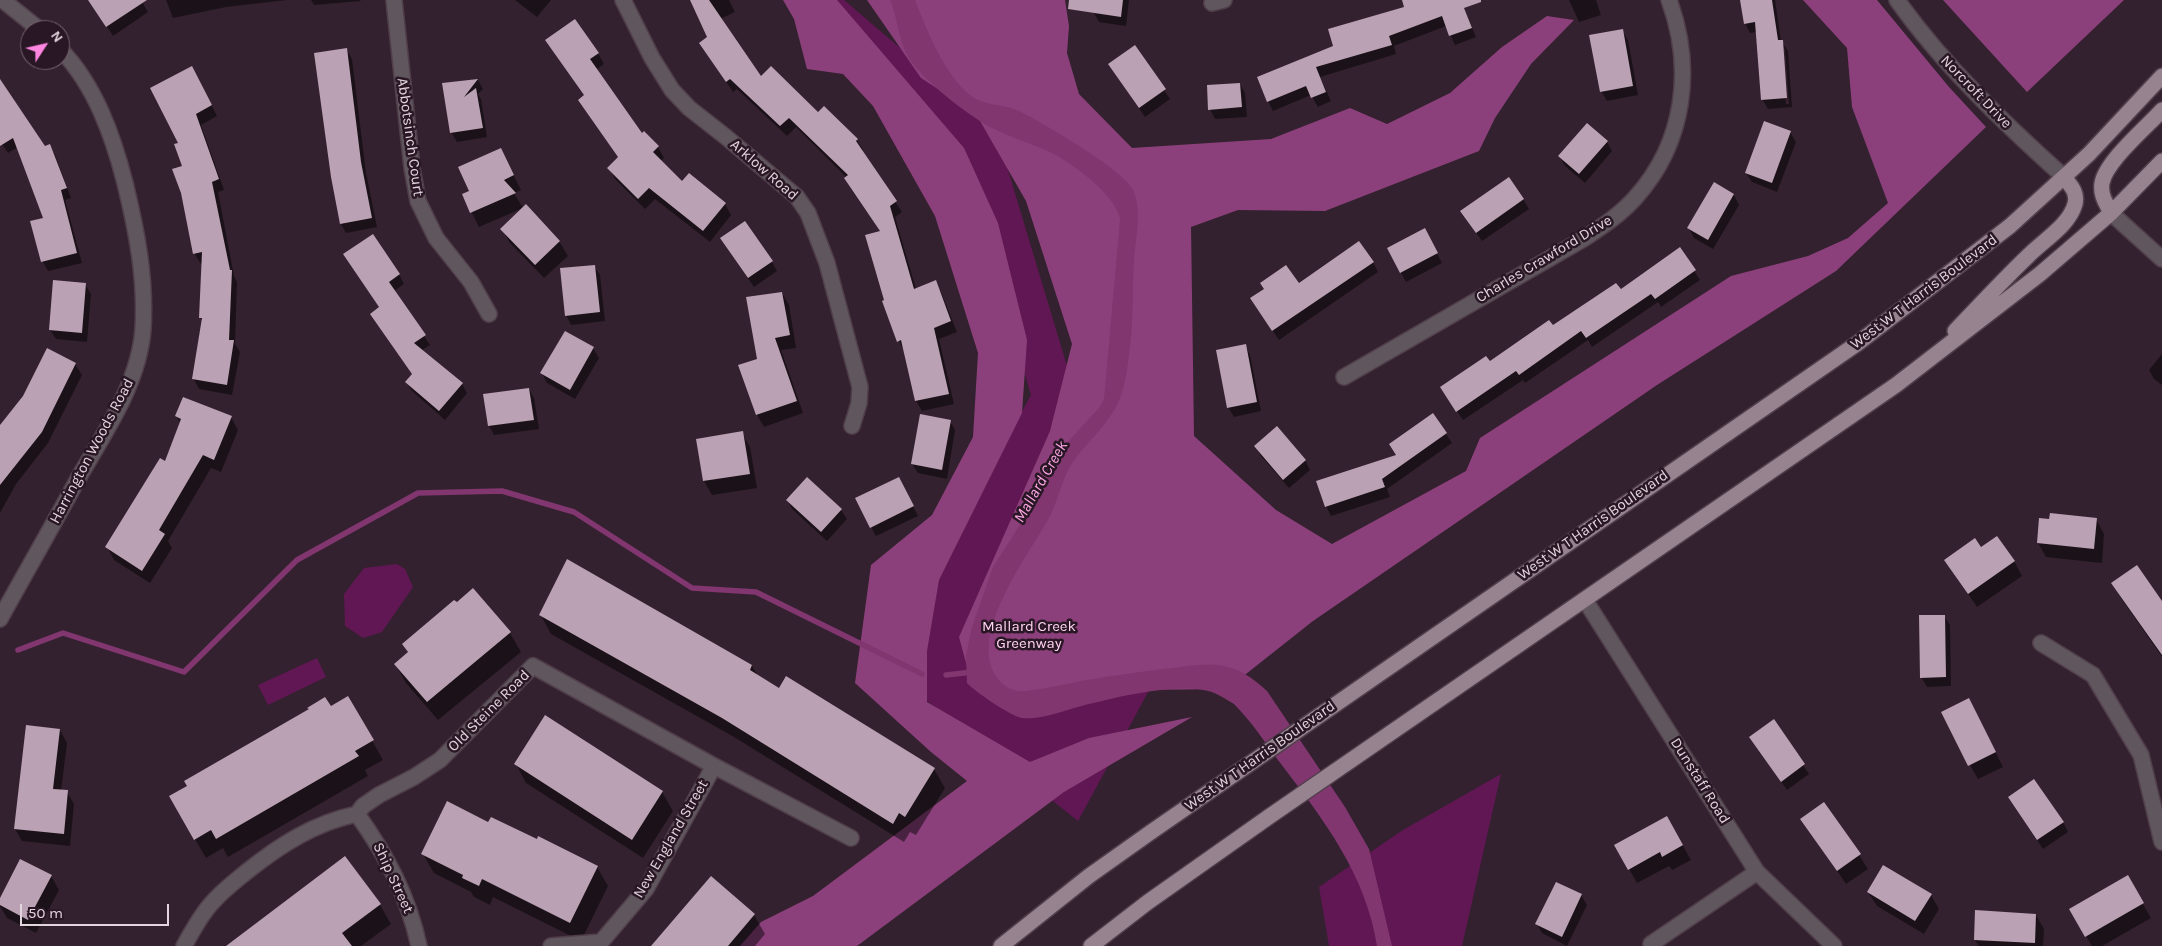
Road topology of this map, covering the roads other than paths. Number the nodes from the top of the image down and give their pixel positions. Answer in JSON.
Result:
{"nodes":[{"id":1,"x":394,"y":0,"type":"edge"},
{"id":2,"x":623,"y":0,"type":"edge"},
{"id":3,"x":1669,"y":0,"type":"edge"},
{"id":4,"x":1897,"y":0,"type":"edge"},
{"id":5,"x":3,"y":3,"type":"edge"},
{"id":6,"x":26,"y":20,"type":"edge"},
{"id":7,"x":70,"y":62,"type":"edge"},
{"id":8,"x":2162,"y":76,"type":"edge"},
{"id":9,"x":2162,"y":110,"type":"edge"},
{"id":10,"x":2162,"y":161,"type":"edge"},
{"id":11,"x":2064,"y":177,"type":"junction"},
{"id":12,"x":2111,"y":213,"type":"junction"},
{"id":13,"x":2162,"y":259,"type":"edge"},
{"id":14,"x":489,"y":314,"type":"dead end"},
{"id":15,"x":1929,"y":360,"type":"junction"},
{"id":16,"x":1344,"y":377,"type":"dead end"},
{"id":17,"x":852,"y":426,"type":"dead end"},
{"id":18,"x":1585,"y":600,"type":"junction"},
{"id":19,"x":0,"y":619,"type":"edge"},
{"id":20,"x":2041,"y":643,"type":"dead end"},
{"id":21,"x":714,"y":766,"type":"junction"},
{"id":22,"x":357,"y":814,"type":"junction"},
{"id":23,"x":851,"y":838,"type":"dead end"},
{"id":24,"x":2162,"y":842,"type":"edge"},
{"id":25,"x":1757,"y":872,"type":"junction"},
{"id":26,"x":1651,"y":944,"type":"dead end"},
{"id":27,"x":184,"y":946,"type":"edge"},
{"id":28,"x":419,"y":946,"type":"edge"},
{"id":29,"x":551,"y":946,"type":"edge"},
{"id":30,"x":1001,"y":946,"type":"edge"},
{"id":31,"x":1091,"y":946,"type":"edge"},
{"id":32,"x":1834,"y":946,"type":"edge"}],
"edges":[{"from":1,"to":14,"type":"street","name":"Abbotsinch Court"},
{"from":2,"to":17,"type":"street","name":"Arklow Road"},
{"from":3,"to":16,"type":"street","name":"Charles Crawford Drive"},
{"from":4,"to":11,"type":"street","name":"Norcroft Drive"},
{"from":5,"to":6,"type":"street"},
{"from":7,"to":19,"type":"street","name":"Harrington Woods Road"},
{"from":8,"to":11,"type":"main road","name":"West W T Harris Boulevard"},
{"from":9,"to":12,"type":"main road"},
{"from":10,"to":12,"type":"main road"},
{"from":11,"to":15,"type":"main road"},
{"from":11,"to":30,"type":"main road","name":"West W T Harris Boulevard"},
{"from":12,"to":13,"type":"street"},
{"from":12,"to":15,"type":"main road"},
{"from":15,"to":18,"type":"main road"},
{"from":18,"to":25,"type":"street","name":"Dunstaff Road"},
{"from":18,"to":31,"type":"main road"},
{"from":20,"to":24,"type":"street"},
{"from":21,"to":22,"type":"street","name":"Old Steine Road"},
{"from":21,"to":23,"type":"street","name":"Old Steine Road"},
{"from":21,"to":29,"type":"street","name":"New England Street"},
{"from":22,"to":27,"type":"street"},
{"from":22,"to":28,"type":"street","name":"Ship Street"},
{"from":25,"to":26,"type":"street"},
{"from":25,"to":32,"type":"street","name":"Dunstaff Road"}]}
